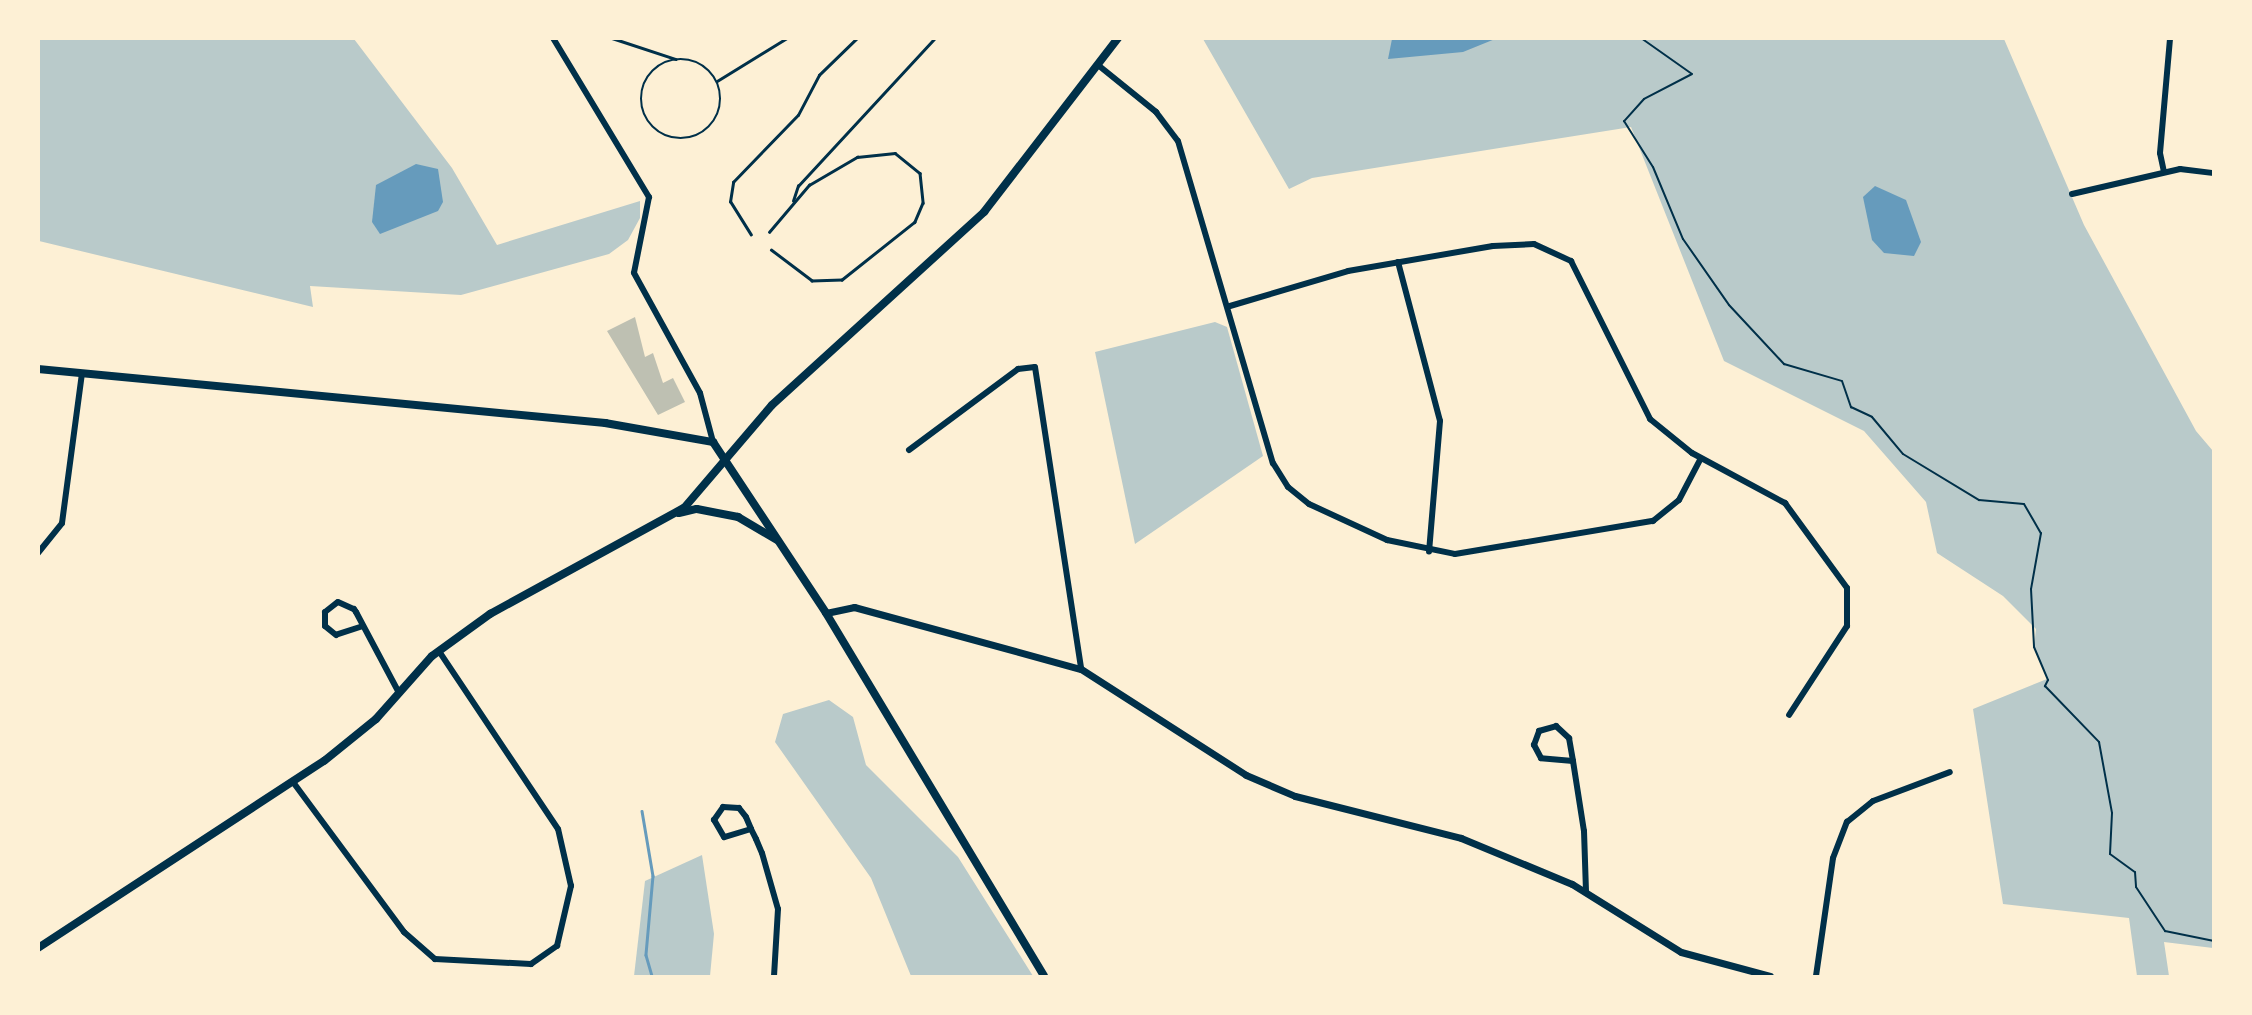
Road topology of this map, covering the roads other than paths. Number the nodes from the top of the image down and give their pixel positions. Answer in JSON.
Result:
{"nodes":[{"id":1,"x":553,"y":38,"type":"edge"},
{"id":2,"x":612,"y":38,"type":"edge"},
{"id":3,"x":787,"y":38,"type":"edge"},
{"id":4,"x":857,"y":38,"type":"edge"},
{"id":5,"x":935,"y":38,"type":"edge"},
{"id":6,"x":1118,"y":38,"type":"edge"},
{"id":7,"x":2170,"y":38,"type":"edge"},
{"id":8,"x":679,"y":59,"type":"junction"},
{"id":9,"x":1098,"y":65,"type":"junction"},
{"id":10,"x":717,"y":80,"type":"junction"},
{"id":11,"x":2164,"y":172,"type":"junction"},
{"id":12,"x":2214,"y":173,"type":"edge"},
{"id":13,"x":2072,"y":194,"type":"dead end"},
{"id":14,"x":792,"y":202,"type":"junction"},
{"id":15,"x":769,"y":232,"type":"dead end"},
{"id":16,"x":751,"y":235,"type":"dead end"},
{"id":17,"x":771,"y":250,"type":"dead end"},
{"id":18,"x":1398,"y":262,"type":"junction"},
{"id":19,"x":1230,"y":306,"type":"junction"},
{"id":20,"x":38,"y":369,"type":"edge"},
{"id":21,"x":82,"y":373,"type":"junction"},
{"id":22,"x":713,"y":442,"type":"junction"},
{"id":23,"x":909,"y":450,"type":"dead end"},
{"id":24,"x":726,"y":458,"type":"junction"},
{"id":25,"x":1702,"y":458,"type":"junction"},
{"id":26,"x":670,"y":517,"type":"junction"},
{"id":27,"x":781,"y":542,"type":"junction"},
{"id":28,"x":38,"y":552,"type":"edge"},
{"id":29,"x":1429,"y":552,"type":"junction"},
{"id":30,"x":826,"y":612,"type":"junction"},
{"id":31,"x":363,"y":626,"type":"junction"},
{"id":32,"x":439,"y":651,"type":"junction"},
{"id":33,"x":1081,"y":669,"type":"junction"},
{"id":34,"x":399,"y":693,"type":"junction"},
{"id":35,"x":1788,"y":715,"type":"dead end"},
{"id":36,"x":1573,"y":761,"type":"junction"},
{"id":37,"x":1950,"y":772,"type":"dead end"},
{"id":38,"x":293,"y":782,"type":"junction"},
{"id":39,"x":751,"y":829,"type":"junction"},
{"id":40,"x":1586,"y":892,"type":"junction"},
{"id":41,"x":38,"y":948,"type":"edge"},
{"id":42,"x":774,"y":976,"type":"edge"},
{"id":43,"x":1044,"y":976,"type":"edge"},
{"id":44,"x":1770,"y":976,"type":"edge"},
{"id":45,"x":1816,"y":976,"type":"edge"}],
"edges":[{"from":1,"to":22,"type":"street"},
{"from":2,"to":8,"type":"lane"},
{"from":3,"to":10,"type":"lane"},
{"from":4,"to":16,"type":"lane"},
{"from":5,"to":14,"type":"lane"},
{"from":6,"to":9,"type":"main road"},
{"from":7,"to":11,"type":"street"},
{"from":8,"to":10,"type":"lane"},
{"from":8,"to":10,"type":"lane"},
{"from":9,"to":19,"type":"street"},
{"from":9,"to":24,"type":"main road"},
{"from":11,"to":12,"type":"street"},
{"from":11,"to":13,"type":"street"},
{"from":14,"to":15,"type":"lane"},
{"from":14,"to":17,"type":"lane"},
{"from":18,"to":19,"type":"street"},
{"from":18,"to":25,"type":"street"},
{"from":18,"to":29,"type":"street"},
{"from":19,"to":29,"type":"street"},
{"from":20,"to":21,"type":"main road"},
{"from":21,"to":22,"type":"main road"},
{"from":21,"to":28,"type":"street"},
{"from":22,"to":24,"type":"main road"},
{"from":23,"to":33,"type":"street"},
{"from":24,"to":26,"type":"main road"},
{"from":24,"to":27,"type":"main road"},
{"from":25,"to":29,"type":"street"},
{"from":25,"to":35,"type":"street"},
{"from":26,"to":27,"type":"main road"},
{"from":26,"to":32,"type":"main road"},
{"from":27,"to":30,"type":"main road"},
{"from":30,"to":33,"type":"street"},
{"from":30,"to":43,"type":"main road"},
{"from":31,"to":31,"type":"street"},
{"from":31,"to":34,"type":"street"},
{"from":32,"to":34,"type":"main road"},
{"from":32,"to":38,"type":"street"},
{"from":33,"to":40,"type":"street"},
{"from":34,"to":38,"type":"main road"},
{"from":36,"to":36,"type":"street"},
{"from":36,"to":40,"type":"street"},
{"from":37,"to":45,"type":"street"},
{"from":38,"to":41,"type":"main road"},
{"from":39,"to":39,"type":"street"},
{"from":39,"to":42,"type":"street"},
{"from":40,"to":44,"type":"street"}]}
